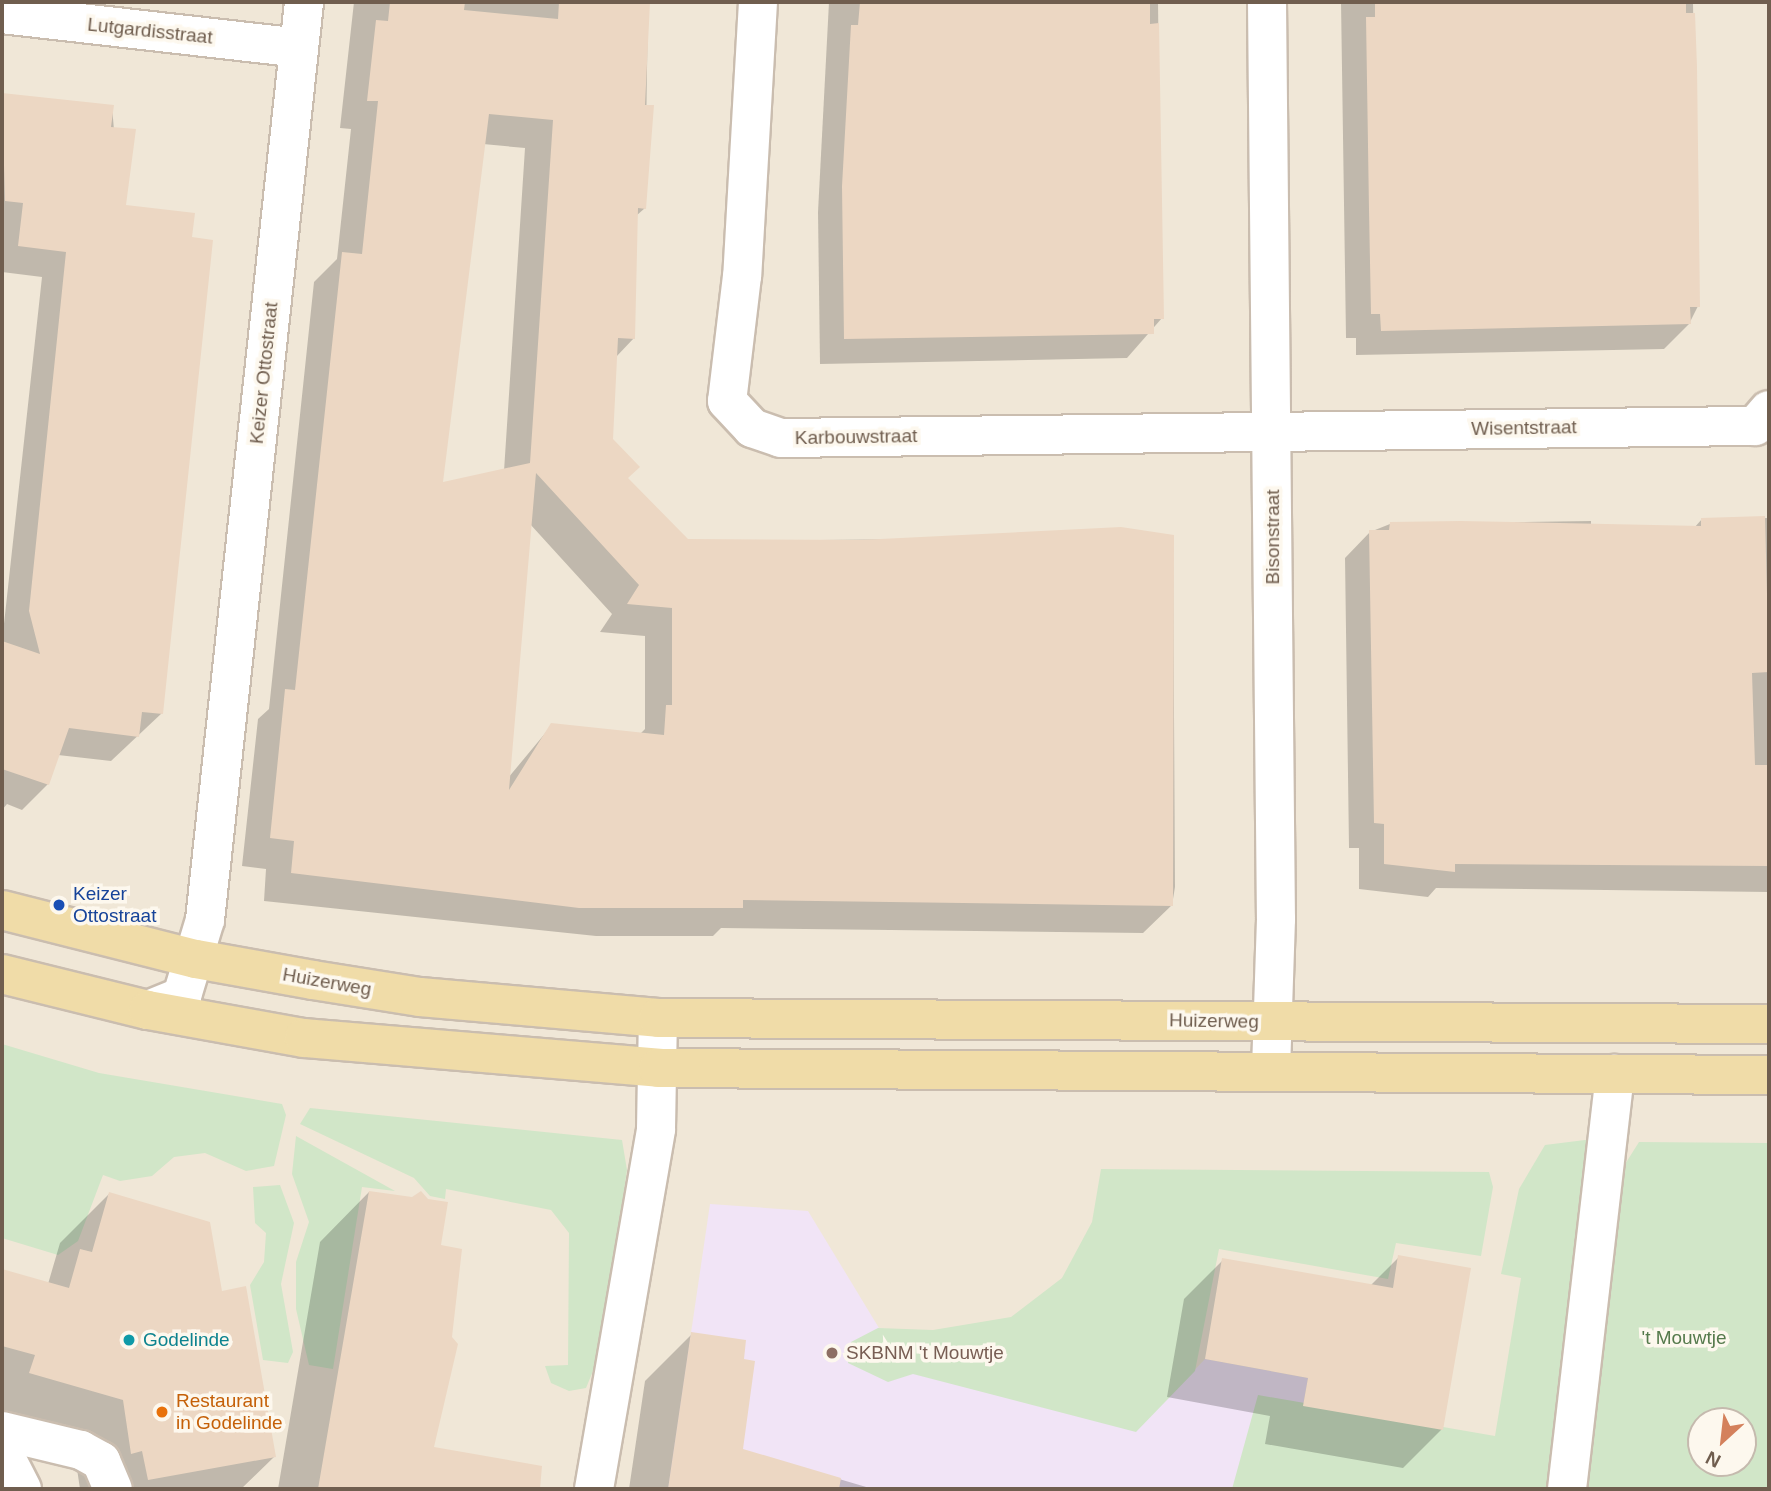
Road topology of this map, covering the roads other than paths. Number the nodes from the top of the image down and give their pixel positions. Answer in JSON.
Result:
{"nodes":[{"id":1,"x":304,"y":2,"type":"edge"},
{"id":2,"x":758,"y":2,"type":"edge"},
{"id":3,"x":1267,"y":2,"type":"edge"},
{"id":4,"x":2,"y":15,"type":"edge"},
{"id":5,"x":299,"y":48,"type":"junction"},
{"id":6,"x":1769,"y":410,"type":"edge"},
{"id":7,"x":1272,"y":430,"type":"junction"},
{"id":8,"x":2,"y":910,"type":"edge"},
{"id":9,"x":196,"y":959,"type":"junction"},
{"id":10,"x":2,"y":975,"type":"edge"},
{"id":11,"x":148,"y":1010,"type":"junction"},
{"id":12,"x":658,"y":1018,"type":"junction"},
{"id":13,"x":1272,"y":1022,"type":"junction"},
{"id":14,"x":1769,"y":1024,"type":"edge"},
{"id":15,"x":658,"y":1068,"type":"junction"},
{"id":16,"x":1271,"y":1071,"type":"junction"},
{"id":17,"x":1615,"y":1074,"type":"junction"},
{"id":18,"x":1769,"y":1075,"type":"edge"},
{"id":19,"x":2,"y":1431,"type":"edge"},
{"id":20,"x":2,"y":1450,"type":"edge"},
{"id":21,"x":22,"y":1489,"type":"edge"},
{"id":22,"x":113,"y":1489,"type":"edge"},
{"id":23,"x":594,"y":1489,"type":"edge"},
{"id":24,"x":1567,"y":1489,"type":"edge"}],
"edges":[{"from":1,"to":5,"type":"street","name":"Keizer Ottostraat"},
{"from":2,"to":7,"type":"street","name":"Karbouwstraat"},
{"from":3,"to":7,"type":"street","name":"Bisonstraat"},
{"from":4,"to":5,"type":"street","name":"Lutgardisstraat"},
{"from":5,"to":9,"type":"street","name":"Keizer Ottostraat"},
{"from":6,"to":7,"type":"street","name":"Wisentstraat"},
{"from":7,"to":13,"type":"street","name":"Bisonstraat"},
{"from":8,"to":9,"type":"main road","name":"Huizerweg"},
{"from":9,"to":11,"type":"street","name":"Keizer Ottostraat"},
{"from":9,"to":12,"type":"main road","name":"Huizerweg"},
{"from":10,"to":11,"type":"main road"},
{"from":11,"to":15,"type":"main road"},
{"from":12,"to":13,"type":"main road","name":"Huizerweg"},
{"from":12,"to":15,"type":"street"},
{"from":13,"to":14,"type":"main road","name":"Huizerweg"},
{"from":13,"to":16,"type":"street","name":"Bisonstraat"},
{"from":15,"to":16,"type":"main road"},
{"from":15,"to":23,"type":"street"},
{"from":16,"to":17,"type":"main road"},
{"from":17,"to":18,"type":"main road"},
{"from":17,"to":24,"type":"street"},
{"from":19,"to":22,"type":"street"},
{"from":20,"to":21,"type":"street"}]}
